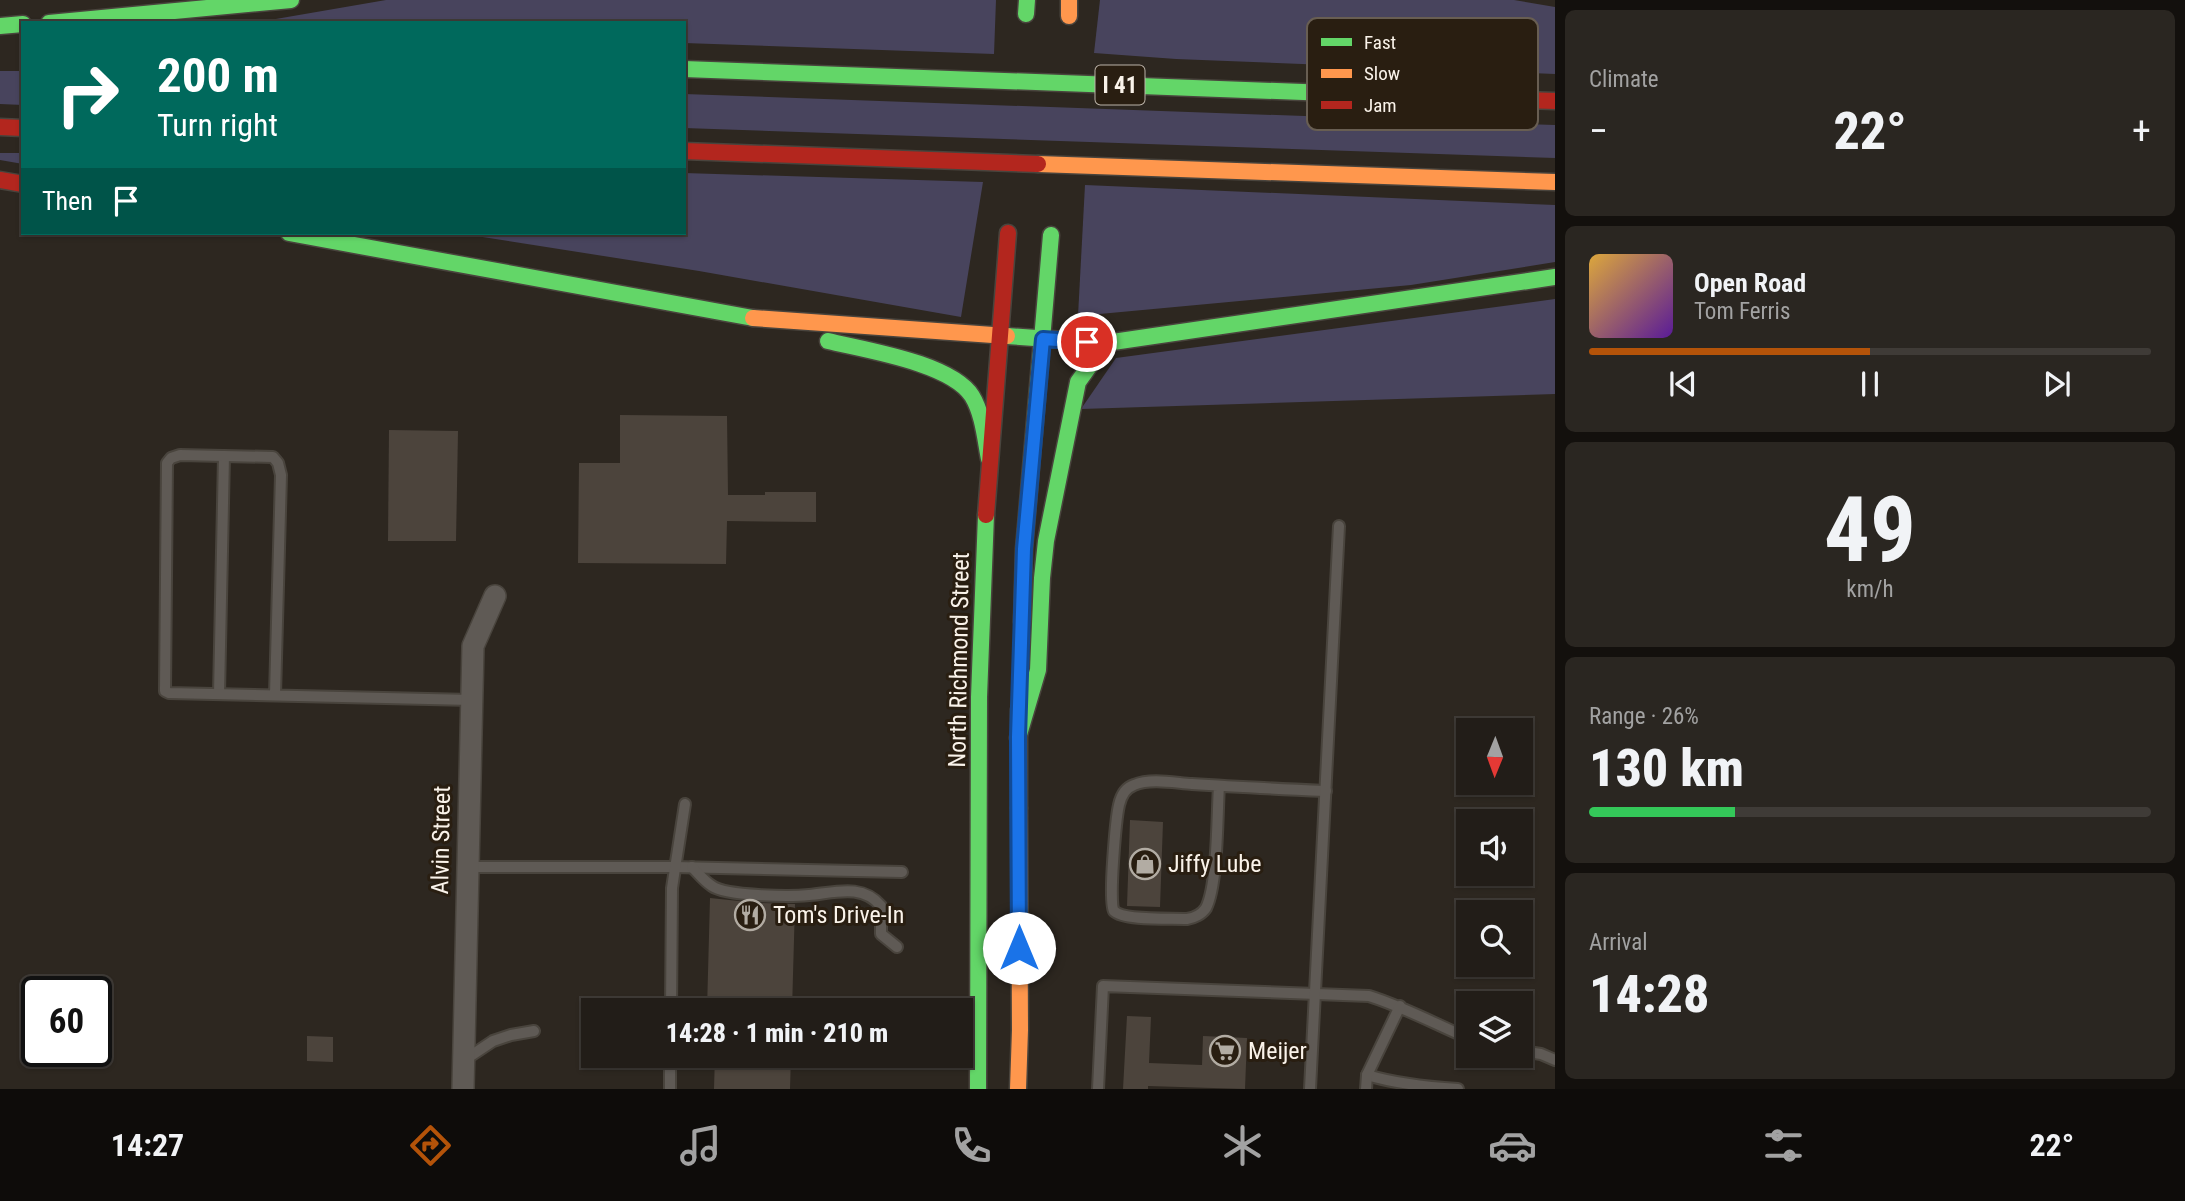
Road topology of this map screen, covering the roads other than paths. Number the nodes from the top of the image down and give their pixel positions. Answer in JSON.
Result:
{"nodes":[{"id":1,"x":291,"y":0,"type":"edge"},
{"id":2,"x":70,"y":21,"type":"edge"},
{"id":3,"x":21,"y":24,"type":"edge"},
{"id":4,"x":0,"y":26,"type":"edge"},
{"id":5,"x":686,"y":69,"type":"edge"},
{"id":6,"x":1307,"y":92,"type":"edge"},
{"id":7,"x":0,"y":127,"type":"edge"},
{"id":8,"x":21,"y":128,"type":"edge"},
{"id":9,"x":686,"y":151,"type":"edge"},
{"id":10,"x":0,"y":180,"type":"edge"},
{"id":11,"x":1555,"y":182,"type":"edge"},
{"id":12,"x":21,"y":184,"type":"edge"},
{"id":13,"x":1008,"y":233,"type":"dead end"},
{"id":14,"x":1051,"y":234,"type":"dead end"},
{"id":15,"x":300,"y":235,"type":"edge"},
{"id":16,"x":1555,"y":277,"type":"edge"},
{"id":17,"x":745,"y":317,"type":"junction"},
{"id":18,"x":999,"y":337,"type":"junction"},
{"id":19,"x":1043,"y":339,"type":"junction"},
{"id":20,"x":1106,"y":344,"type":"junction"},
{"id":21,"x":224,"y":456,"type":"junction"},
{"id":22,"x":989,"y":459,"type":"junction"},
{"id":23,"x":1339,"y":526,"type":"dead end"},
{"id":24,"x":495,"y":596,"type":"dead end"},
{"id":25,"x":1021,"y":643,"type":"dead end"},
{"id":26,"x":1020,"y":670,"type":"dead end"},
{"id":27,"x":219,"y":694,"type":"junction"},
{"id":28,"x":275,"y":695,"type":"junction"},
{"id":29,"x":472,"y":700,"type":"junction"},
{"id":30,"x":1018,"y":737,"type":"junction"},
{"id":31,"x":1219,"y":786,"type":"junction"},
{"id":32,"x":1326,"y":791,"type":"junction"},
{"id":33,"x":685,"y":804,"type":"dead end"},
{"id":34,"x":467,"y":867,"type":"junction"},
{"id":35,"x":674,"y":867,"type":"junction"},
{"id":36,"x":692,"y":867,"type":"junction"},
{"id":37,"x":902,"y":873,"type":"dead end"},
{"id":38,"x":897,"y":947,"type":"dead end"},
{"id":39,"x":1316,"y":995,"type":"junction"},
{"id":40,"x":671,"y":998,"type":"edge"},
{"id":41,"x":1399,"y":1006,"type":"junction"},
{"id":42,"x":534,"y":1031,"type":"dead end"},
{"id":43,"x":1456,"y":1033,"type":"edge"},
{"id":44,"x":1533,"y":1053,"type":"edge"},
{"id":45,"x":1555,"y":1060,"type":"edge"},
{"id":46,"x":463,"y":1061,"type":"junction"},
{"id":47,"x":670,"y":1068,"type":"edge"},
{"id":48,"x":1367,"y":1075,"type":"junction"},
{"id":49,"x":463,"y":1089,"type":"edge"},
{"id":50,"x":670,"y":1089,"type":"edge"},
{"id":51,"x":978,"y":1089,"type":"edge"},
{"id":52,"x":1018,"y":1089,"type":"edge"},
{"id":53,"x":1098,"y":1089,"type":"edge"},
{"id":54,"x":1310,"y":1089,"type":"edge"},
{"id":55,"x":1366,"y":1089,"type":"edge"},
{"id":56,"x":1458,"y":1089,"type":"edge"}],
"edges":[{"from":1,"to":2,"type":"main road"},
{"from":3,"to":4,"type":"main road"},
{"from":5,"to":6,"type":"main road","number":"I 41"},
{"from":7,"to":8,"type":"main road"},
{"from":9,"to":11,"type":"main road"},
{"from":10,"to":12,"type":"main road"},
{"from":13,"to":18,"type":"main road","name":"North Richmond Street"},
{"from":14,"to":19,"type":"main road"},
{"from":15,"to":17,"type":"main road"},
{"from":16,"to":20,"type":"main road"},
{"from":17,"to":18,"type":"main road"},
{"from":17,"to":22,"type":"main road"},
{"from":18,"to":19,"type":"main road"},
{"from":18,"to":22,"type":"main road","name":"North Richmond Street"},
{"from":19,"to":20,"type":"main road"},
{"from":19,"to":25,"type":"main road"},
{"from":20,"to":30,"type":"main road"},
{"from":21,"to":27,"type":"lane"},
{"from":21,"to":27,"type":"lane"},
{"from":21,"to":28,"type":"lane"},
{"from":22,"to":51,"type":"main road","name":"North Richmond Street"},
{"from":23,"to":32,"type":"lane"},
{"from":24,"to":29,"type":"street","name":"Alvin Street"},
{"from":26,"to":30,"type":"main road"},
{"from":27,"to":28,"type":"lane"},
{"from":28,"to":29,"type":"lane"},
{"from":29,"to":34,"type":"street","name":"Alvin Street"},
{"from":30,"to":52,"type":"main road"},
{"from":31,"to":31,"type":"lane"},
{"from":31,"to":32,"type":"lane"},
{"from":32,"to":39,"type":"lane"},
{"from":33,"to":35,"type":"lane"},
{"from":34,"to":35,"type":"lane"},
{"from":34,"to":46,"type":"street","name":"Alvin Street"},
{"from":35,"to":36,"type":"lane"},
{"from":35,"to":40,"type":"lane"},
{"from":36,"to":37,"type":"lane"},
{"from":36,"to":38,"type":"lane"},
{"from":39,"to":41,"type":"lane"},
{"from":39,"to":53,"type":"lane"},
{"from":39,"to":54,"type":"lane"},
{"from":41,"to":43,"type":"lane"},
{"from":41,"to":48,"type":"lane"},
{"from":42,"to":46,"type":"lane"},
{"from":44,"to":45,"type":"lane"},
{"from":46,"to":49,"type":"street","name":"Alvin Street"},
{"from":47,"to":50,"type":"lane"},
{"from":48,"to":55,"type":"lane"},
{"from":48,"to":56,"type":"lane"}]}
